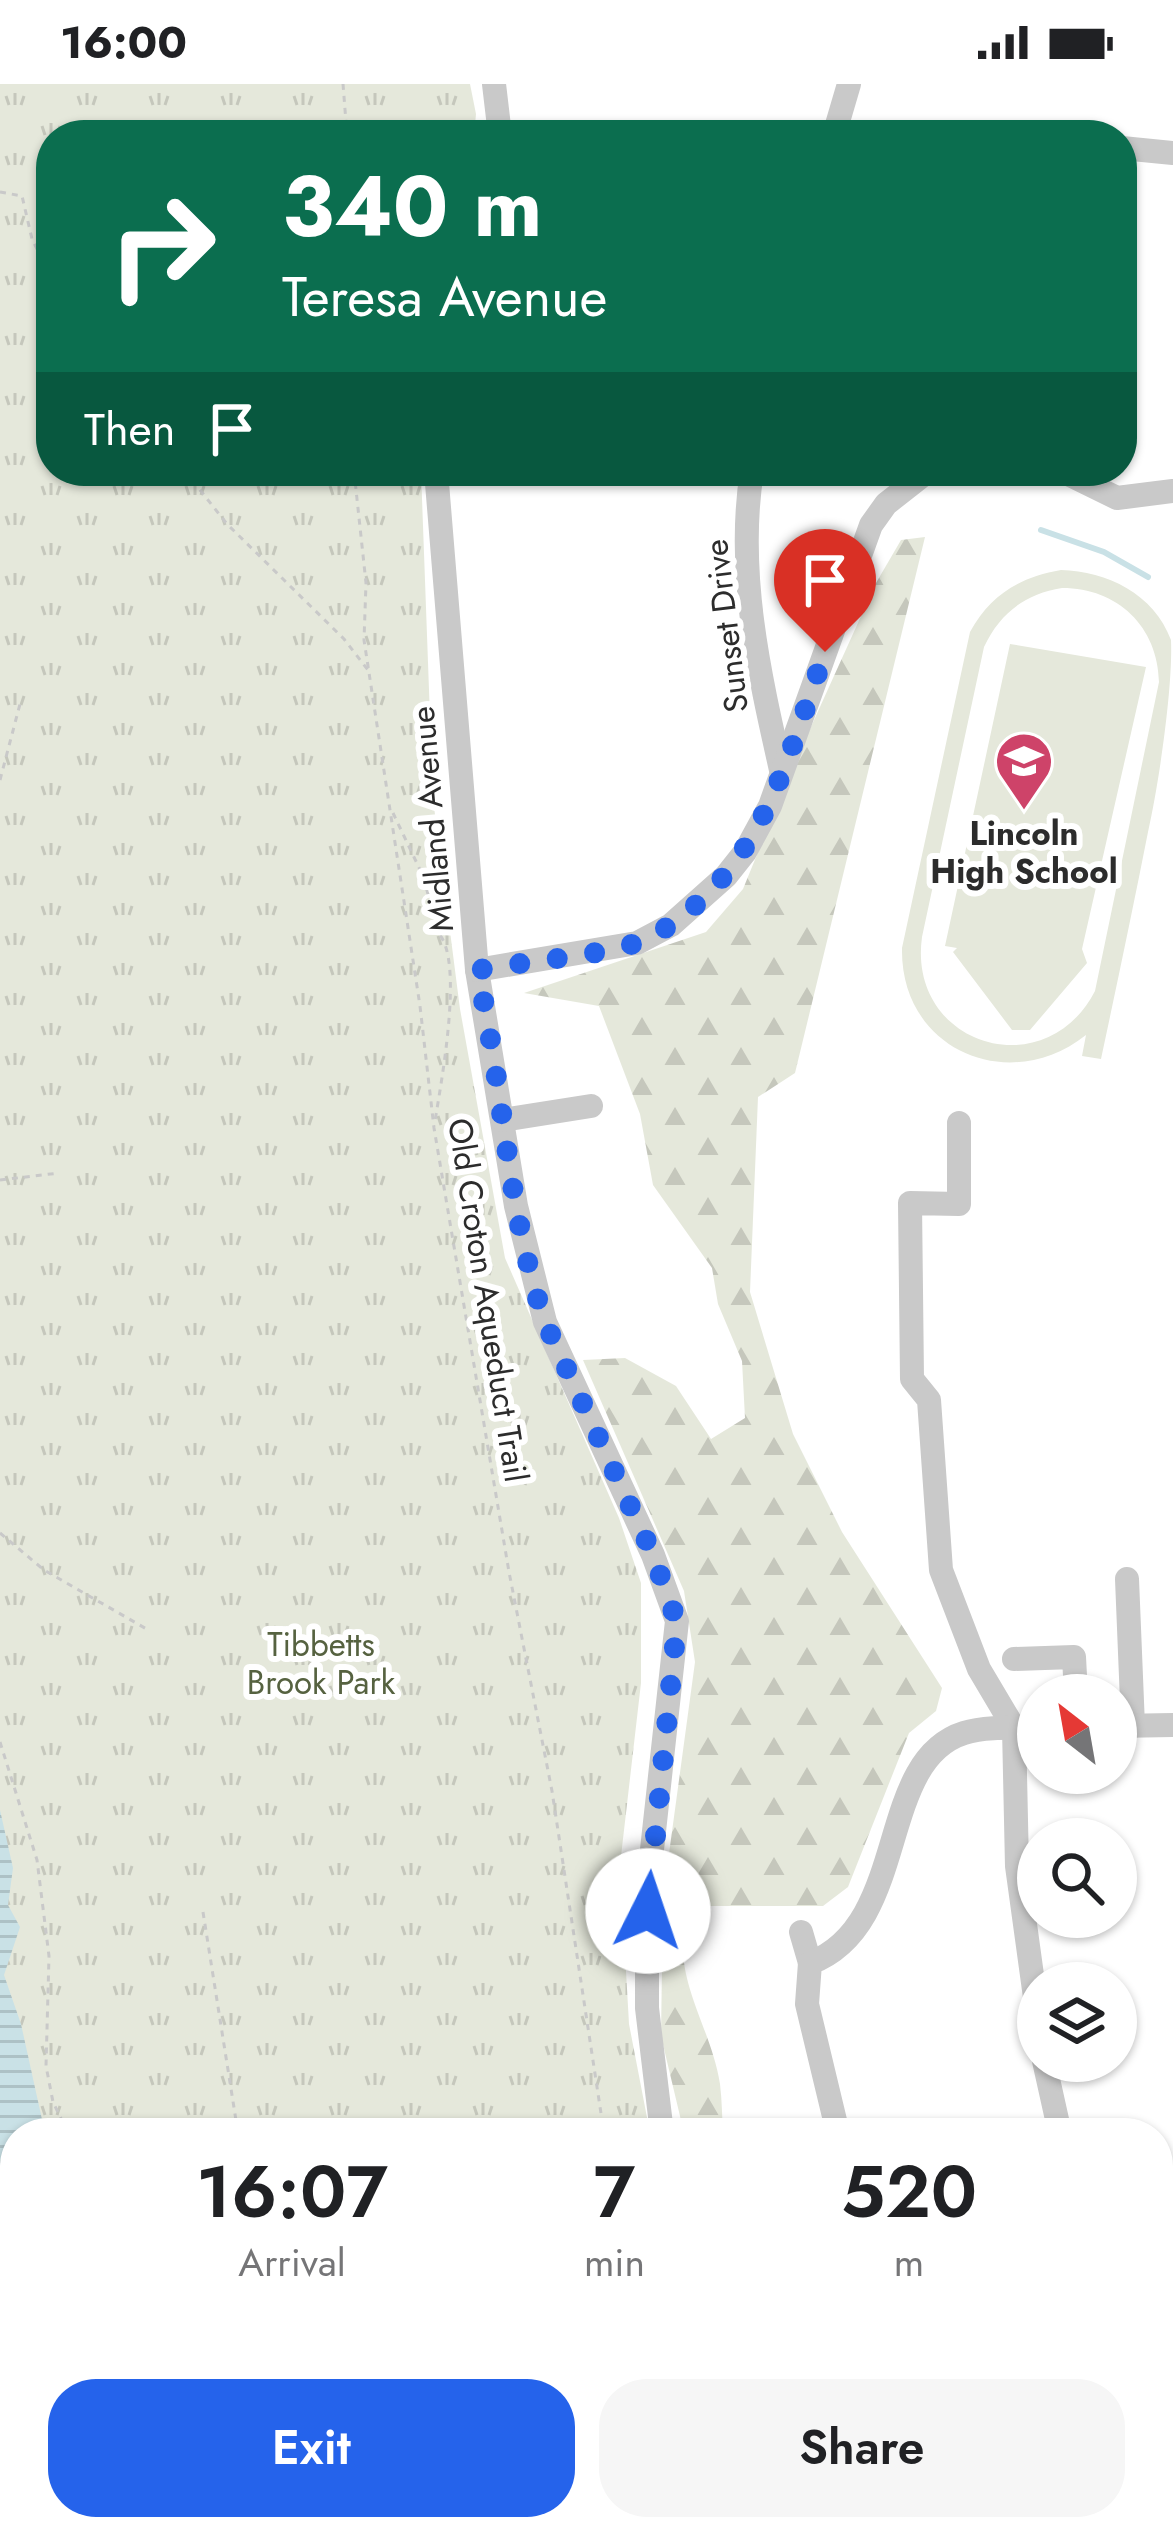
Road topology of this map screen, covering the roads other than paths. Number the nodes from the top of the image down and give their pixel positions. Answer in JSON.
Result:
{"nodes":[{"id":1,"x":494,"y":84,"type":"edge"},
{"id":2,"x":849,"y":84,"type":"edge"},
{"id":3,"x":498,"y":120,"type":"edge"},
{"id":4,"x":838,"y":120,"type":"edge"},
{"id":5,"x":1137,"y":149,"type":"edge"},
{"id":6,"x":1173,"y":153,"type":"edge"},
{"id":7,"x":437,"y":486,"type":"edge"},
{"id":8,"x":751,"y":486,"type":"edge"},
{"id":9,"x":907,"y":486,"type":"edge"},
{"id":10,"x":1093,"y":486,"type":"edge"},
{"id":11,"x":1173,"y":491,"type":"edge"},
{"id":12,"x":782,"y":772,"type":"junction"},
{"id":13,"x":477,"y":970,"type":"junction"},
{"id":14,"x":591,"y":1106,"type":"dead end"},
{"id":15,"x":503,"y":1120,"type":"junction"},
{"id":16,"x":959,"y":1123,"type":"dead end"},
{"id":17,"x":1127,"y":1579,"type":"dead end"},
{"id":18,"x":1014,"y":1659,"type":"dead end"},
{"id":19,"x":1074,"y":1674,"type":"edge"},
{"id":20,"x":1125,"y":1674,"type":"edge"},
{"id":21,"x":1017,"y":1717,"type":"edge"},
{"id":22,"x":1173,"y":1725,"type":"edge"},
{"id":23,"x":1137,"y":1726,"type":"edge"},
{"id":24,"x":1017,"y":1729,"type":"edge"},
{"id":25,"x":1022,"y":1794,"type":"edge"},
{"id":26,"x":801,"y":1932,"type":"dead end"},
{"id":27,"x":1030,"y":1962,"type":"edge"},
{"id":28,"x":810,"y":1963,"type":"junction"},
{"id":29,"x":1049,"y":2082,"type":"edge"},
{"id":30,"x":660,"y":2118,"type":"edge"},
{"id":31,"x":835,"y":2118,"type":"edge"},
{"id":32,"x":1057,"y":2118,"type":"edge"}],
"edges":[{"from":1,"to":3,"type":"street"},
{"from":2,"to":4,"type":"street"},
{"from":5,"to":6,"type":"street"},
{"from":7,"to":13,"type":"street","name":"Midland Avenue"},
{"from":8,"to":12,"type":"street","name":"Sunset Drive"},
{"from":9,"to":12,"type":"street"},
{"from":10,"to":11,"type":"street"},
{"from":12,"to":13,"type":"street"},
{"from":13,"to":15,"type":"street","name":"Midland Avenue"},
{"from":14,"to":15,"type":"street"},
{"from":15,"to":30,"type":"street","name":"Midland Avenue"},
{"from":16,"to":21,"type":"street"},
{"from":17,"to":20,"type":"street"},
{"from":18,"to":19,"type":"street"},
{"from":22,"to":23,"type":"street"},
{"from":24,"to":28,"type":"street"},
{"from":25,"to":27,"type":"street"},
{"from":26,"to":28,"type":"street"},
{"from":28,"to":31,"type":"street"},
{"from":29,"to":32,"type":"street"}]}
